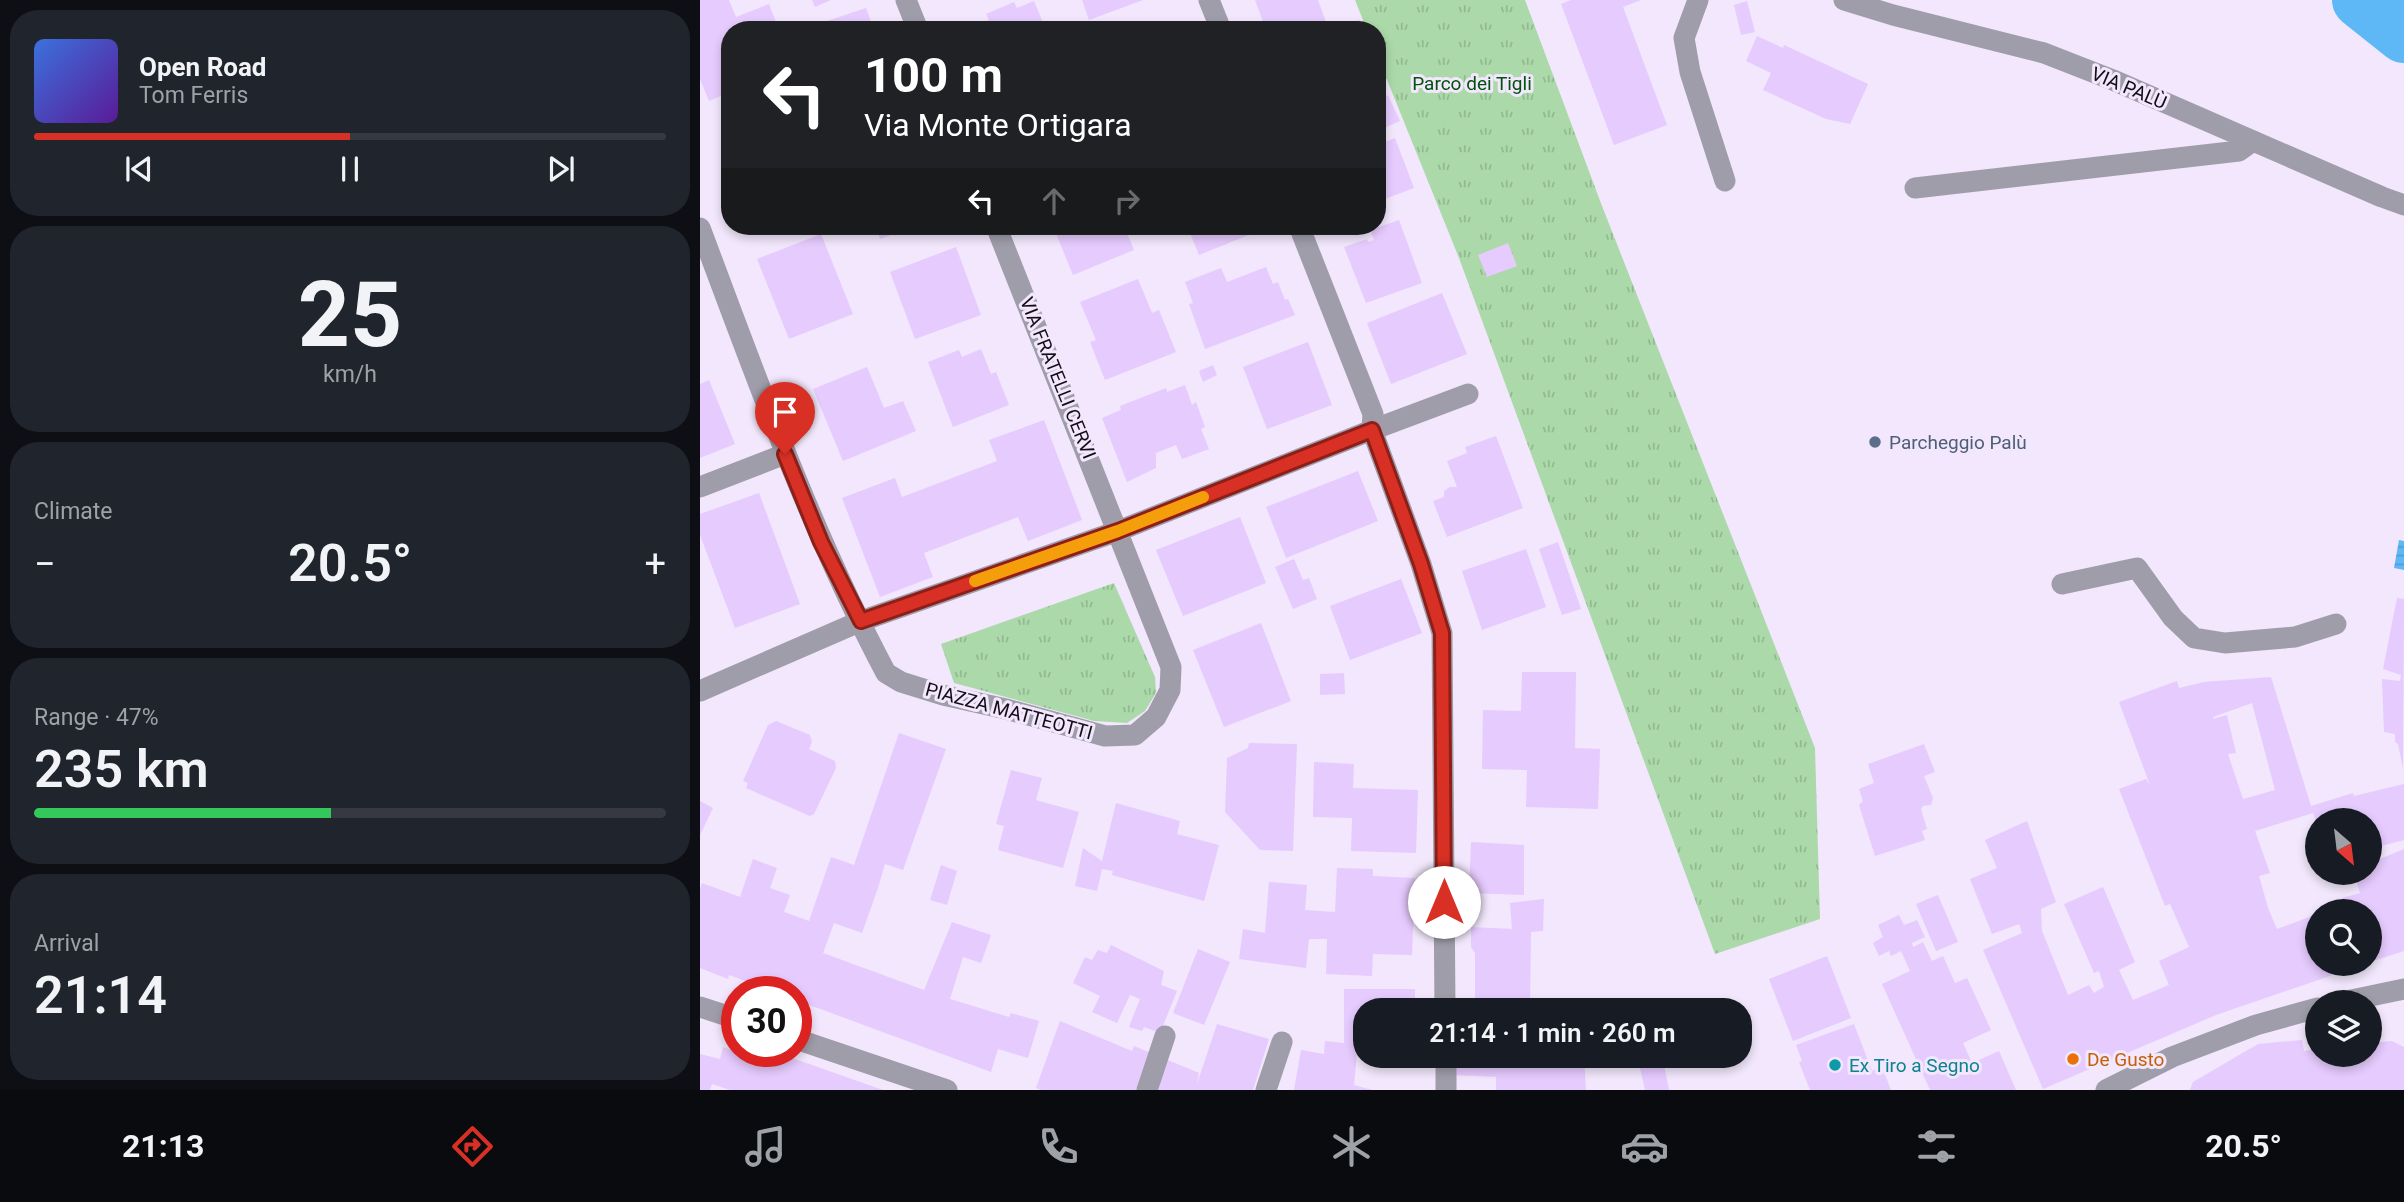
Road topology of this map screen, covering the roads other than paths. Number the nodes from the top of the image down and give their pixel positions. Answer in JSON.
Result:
{"nodes":[{"id":1,"x":906,"y":0,"type":"edge"},
{"id":2,"x":1209,"y":0,"type":"edge"},
{"id":3,"x":1698,"y":0,"type":"edge"},
{"id":4,"x":1844,"y":0,"type":"edge"},
{"id":5,"x":914,"y":21,"type":"edge"},
{"id":6,"x":1217,"y":21,"type":"edge"},
{"id":7,"x":2253,"y":141,"type":"junction"},
{"id":8,"x":1725,"y":181,"type":"dead end"},
{"id":9,"x":1915,"y":188,"type":"dead end"},
{"id":10,"x":2404,"y":205,"type":"edge"},
{"id":11,"x":700,"y":228,"type":"edge"},
{"id":12,"x":1000,"y":235,"type":"edge"},
{"id":13,"x":1302,"y":235,"type":"edge"},
{"id":14,"x":1468,"y":394,"type":"dead end"},
{"id":15,"x":1372,"y":430,"type":"junction"},
{"id":16,"x":785,"y":454,"type":"junction"},
{"id":17,"x":700,"y":487,"type":"edge"},
{"id":18,"x":1118,"y":531,"type":"junction"},
{"id":19,"x":2062,"y":584,"type":"dead end"},
{"id":20,"x":861,"y":621,"type":"junction"},
{"id":21,"x":2336,"y":624,"type":"dead end"},
{"id":22,"x":700,"y":691,"type":"edge"},
{"id":23,"x":2402,"y":990,"type":"edge"},
{"id":24,"x":2382,"y":994,"type":"edge"},
{"id":25,"x":1446,"y":998,"type":"edge"},
{"id":26,"x":700,"y":1007,"type":"edge"},
{"id":27,"x":2305,"y":1011,"type":"edge"},
{"id":28,"x":721,"y":1014,"type":"edge"},
{"id":29,"x":1165,"y":1036,"type":"dead end"},
{"id":30,"x":1282,"y":1042,"type":"dead end"},
{"id":31,"x":812,"y":1044,"type":"edge"},
{"id":32,"x":1446,"y":1068,"type":"edge"},
{"id":33,"x":947,"y":1090,"type":"edge"},
{"id":34,"x":1147,"y":1090,"type":"edge"},
{"id":35,"x":1266,"y":1090,"type":"edge"},
{"id":36,"x":1446,"y":1090,"type":"edge"},
{"id":37,"x":2106,"y":1090,"type":"edge"}],
"edges":[{"from":1,"to":5,"type":"street"},
{"from":2,"to":6,"type":"street"},
{"from":3,"to":8,"type":"street"},
{"from":4,"to":7,"type":"street","name":"VIA PALÙ"},
{"from":7,"to":9,"type":"street"},
{"from":7,"to":10,"type":"street","name":"VIA PALÙ"},
{"from":11,"to":16,"type":"street","name":"PIAZZA MATTEOTTI"},
{"from":12,"to":18,"type":"street","name":"VIA FRATELLI CERVI"},
{"from":13,"to":15,"type":"street"},
{"from":14,"to":15,"type":"street"},
{"from":15,"to":18,"type":"street"},
{"from":15,"to":25,"type":"street"},
{"from":16,"to":17,"type":"street"},
{"from":16,"to":20,"type":"street","name":"PIAZZA MATTEOTTI"},
{"from":18,"to":20,"type":"street"},
{"from":18,"to":20,"type":"street","name":"PIAZZA MATTEOTTI"},
{"from":19,"to":21,"type":"street"},
{"from":20,"to":22,"type":"street"},
{"from":23,"to":24,"type":"street"},
{"from":26,"to":28,"type":"street"},
{"from":27,"to":37,"type":"street"},
{"from":29,"to":34,"type":"street"},
{"from":30,"to":35,"type":"street"},
{"from":31,"to":33,"type":"street"},
{"from":32,"to":36,"type":"street"}]}
